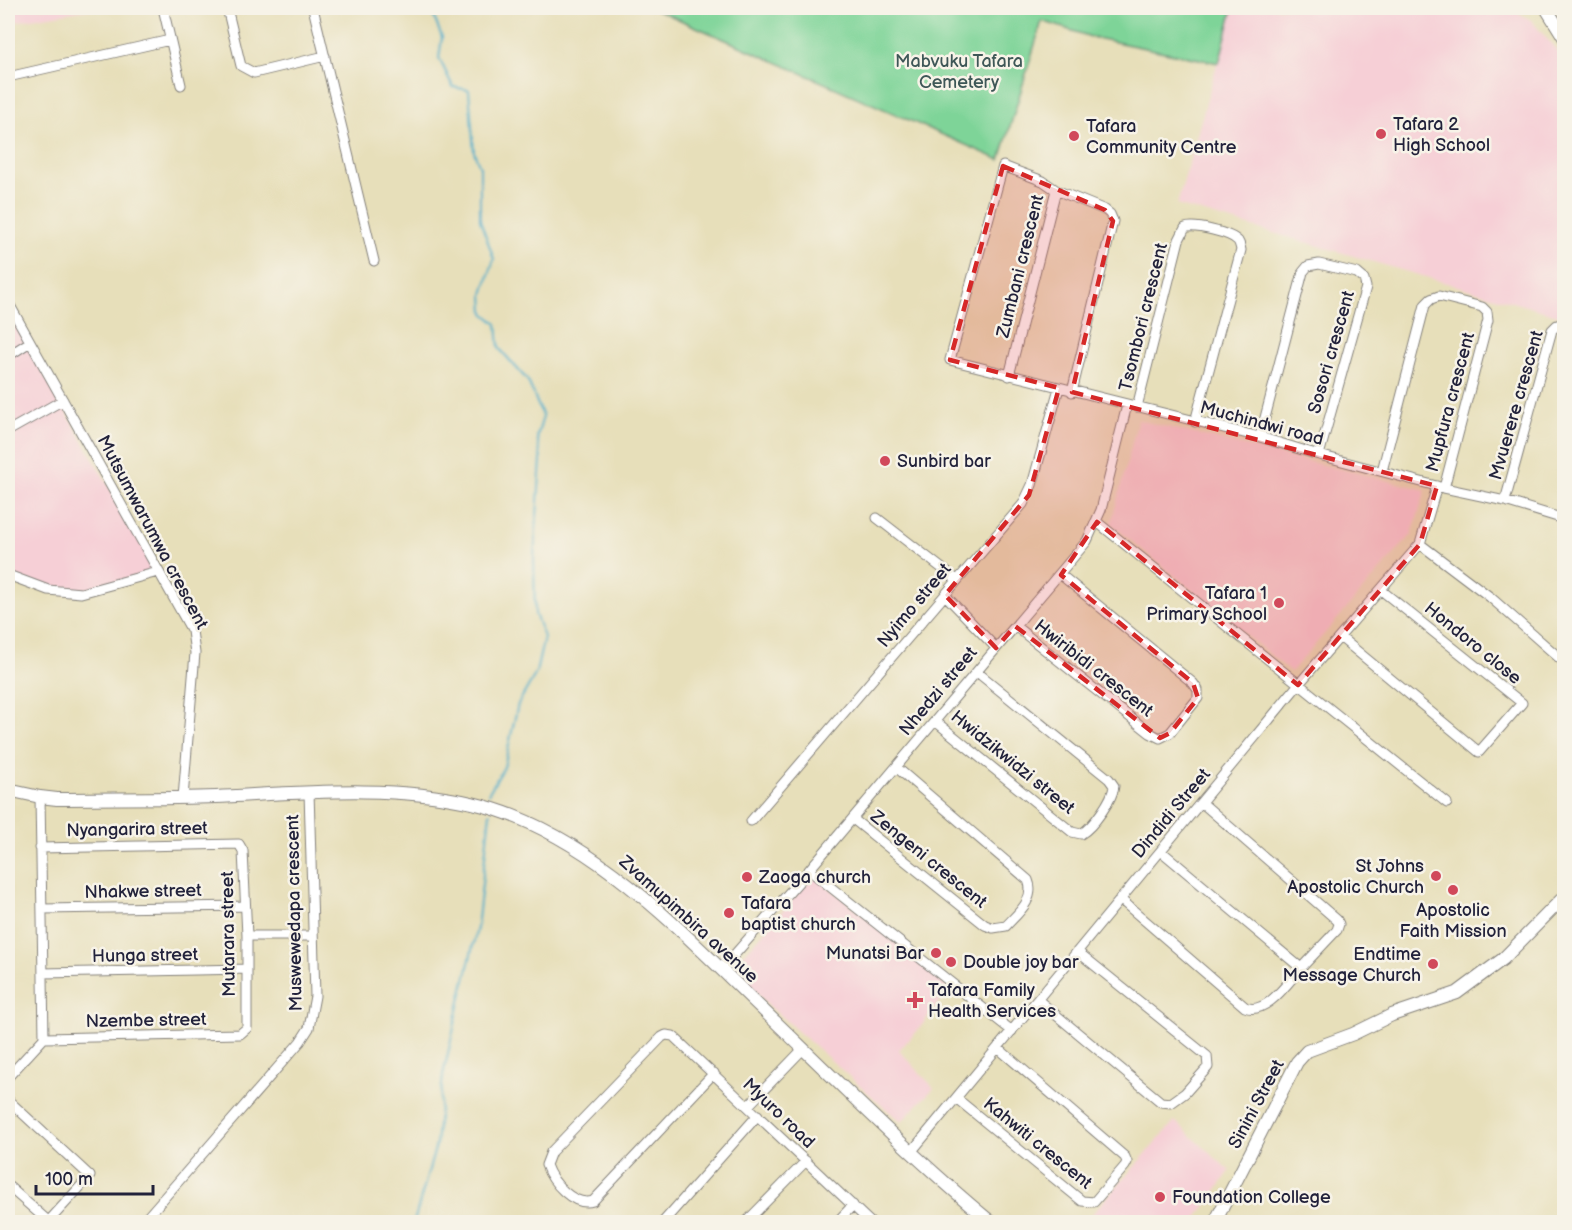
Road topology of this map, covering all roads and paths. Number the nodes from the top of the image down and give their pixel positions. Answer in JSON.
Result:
{"nodes":[{"id":1,"x":163,"y":8,"type":"edge"},
{"id":2,"x":227,"y":8,"type":"edge"},
{"id":3,"x":313,"y":8,"type":"edge"},
{"id":4,"x":1546,"y":8,"type":"edge"},
{"id":5,"x":1564,"y":37,"type":"edge"},
{"id":6,"x":170,"y":40,"type":"junction"},
{"id":7,"x":325,"y":56,"type":"junction"},
{"id":8,"x":8,"y":77,"type":"edge"},
{"id":9,"x":181,"y":85,"type":"dead end"},
{"id":10,"x":1056,"y":190,"type":"junction"},
{"id":11,"x":374,"y":261,"type":"dead end"},
{"id":12,"x":8,"y":302,"type":"edge"},
{"id":13,"x":1564,"y":323,"type":"edge"},
{"id":14,"x":30,"y":342,"type":"junction"},
{"id":15,"x":8,"y":356,"type":"edge"},
{"id":16,"x":1009,"y":376,"type":"junction"},
{"id":17,"x":1059,"y":388,"type":"junction"},
{"id":18,"x":1072,"y":392,"type":"junction"},
{"id":19,"x":63,"y":400,"type":"junction"},
{"id":20,"x":1132,"y":406,"type":"junction"},
{"id":21,"x":1195,"y":422,"type":"junction"},
{"id":22,"x":8,"y":431,"type":"edge"},
{"id":23,"x":1260,"y":437,"type":"junction"},
{"id":24,"x":1319,"y":455,"type":"junction"},
{"id":25,"x":1382,"y":471,"type":"junction"},
{"id":26,"x":1440,"y":487,"type":"junction"},
{"id":27,"x":1505,"y":501,"type":"junction"},
{"id":28,"x":877,"y":518,"type":"dead end"},
{"id":29,"x":1564,"y":519,"type":"edge"},
{"id":30,"x":1097,"y":522,"type":"junction"},
{"id":31,"x":1420,"y":544,"type":"junction"},
{"id":32,"x":158,"y":572,"type":"junction"},
{"id":33,"x":1060,"y":574,"type":"junction"},
{"id":34,"x":8,"y":575,"type":"edge"},
{"id":35,"x":957,"y":580,"type":"junction"},
{"id":36,"x":1382,"y":590,"type":"junction"},
{"id":37,"x":945,"y":596,"type":"junction"},
{"id":38,"x":1015,"y":626,"type":"junction"},
{"id":39,"x":1340,"y":637,"type":"junction"},
{"id":40,"x":996,"y":648,"type":"junction"},
{"id":41,"x":1564,"y":662,"type":"edge"},
{"id":42,"x":976,"y":672,"type":"junction"},
{"id":43,"x":1298,"y":685,"type":"junction"},
{"id":44,"x":935,"y":721,"type":"junction"},
{"id":45,"x":896,"y":767,"type":"junction"},
{"id":46,"x":8,"y":790,"type":"edge"},
{"id":47,"x":309,"y":792,"type":"junction"},
{"id":48,"x":40,"y":797,"type":"junction"},
{"id":49,"x":183,"y":798,"type":"junction"},
{"id":50,"x":1202,"y":802,"type":"junction"},
{"id":51,"x":1447,"y":803,"type":"dead end"},
{"id":52,"x":852,"y":819,"type":"junction"},
{"id":53,"x":751,"y":821,"type":"dead end"},
{"id":54,"x":235,"y":843,"type":"joint"},
{"id":55,"x":40,"y":848,"type":"junction"},
{"id":56,"x":1161,"y":851,"type":"junction"},
{"id":57,"x":809,"y":870,"type":"junction"},
{"id":58,"x":1564,"y":897,"type":"edge"},
{"id":59,"x":1120,"y":899,"type":"junction"},
{"id":60,"x":244,"y":906,"type":"junction"},
{"id":61,"x":42,"y":909,"type":"junction"},
{"id":62,"x":247,"y":936,"type":"junction"},
{"id":63,"x":312,"y":936,"type":"junction"},
{"id":64,"x":1078,"y":952,"type":"junction"},
{"id":65,"x":1301,"y":968,"type":"junction"},
{"id":66,"x":247,"y":969,"type":"junction"},
{"id":67,"x":722,"y":970,"type":"junction"},
{"id":68,"x":43,"y":973,"type":"junction"},
{"id":69,"x":1038,"y":1000,"type":"junction"},
{"id":70,"x":247,"y":1028,"type":"joint"},
{"id":71,"x":1012,"y":1031,"type":"junction"},
{"id":72,"x":44,"y":1038,"type":"junction"},
{"id":73,"x":804,"y":1048,"type":"junction"},
{"id":74,"x":998,"y":1048,"type":"junction"},
{"id":75,"x":714,"y":1073,"type":"junction"},
{"id":76,"x":8,"y":1077,"type":"edge"},
{"id":77,"x":956,"y":1098,"type":"junction"},
{"id":78,"x":8,"y":1100,"type":"edge"},
{"id":79,"x":748,"y":1106,"type":"junction"},
{"id":80,"x":758,"y":1115,"type":"junction"},
{"id":81,"x":912,"y":1151,"type":"junction"},
{"id":82,"x":806,"y":1161,"type":"junction"},
{"id":83,"x":8,"y":1186,"type":"edge"},
{"id":84,"x":852,"y":1205,"type":"junction"},
{"id":85,"x":48,"y":1222,"type":"edge"},
{"id":86,"x":143,"y":1222,"type":"edge"},
{"id":87,"x":663,"y":1222,"type":"edge"},
{"id":88,"x":746,"y":1222,"type":"edge"},
{"id":89,"x":837,"y":1222,"type":"edge"},
{"id":90,"x":870,"y":1222,"type":"edge"},
{"id":91,"x":991,"y":1222,"type":"edge"},
{"id":92,"x":1215,"y":1222,"type":"edge"}],
"edges":[{"from":1,"to":6,"type":"street"},
{"from":2,"to":7,"type":"street"},
{"from":3,"to":7,"type":"street"},
{"from":4,"to":5,"type":"street"},
{"from":6,"to":8,"type":"street"},
{"from":6,"to":9,"type":"street"},
{"from":7,"to":11,"type":"street"},
{"from":10,"to":16,"type":"street","name":"Zumbani crescent"},
{"from":10,"to":16,"type":"street","name":"Muchindwi road"},
{"from":10,"to":18,"type":"street","name":"Zumbani crescent"},
{"from":12,"to":14,"type":"street","name":"Mutsumwarumwa crescent"},
{"from":13,"to":27,"type":"street","name":"Mvuerere crescent"},
{"from":14,"to":15,"type":"street"},
{"from":14,"to":19,"type":"street","name":"Mutsumwarumwa crescent"},
{"from":16,"to":17,"type":"street","name":"Muchindwi road"},
{"from":17,"to":18,"type":"street","name":"Muchindwi road"},
{"from":17,"to":35,"type":"street","name":"Nyimo street"},
{"from":18,"to":20,"type":"street","name":"Muchindwi road"},
{"from":19,"to":22,"type":"street"},
{"from":19,"to":32,"type":"street","name":"Mutsumwarumwa crescent"},
{"from":20,"to":21,"type":"street","name":"Muchindwi road"},
{"from":20,"to":21,"type":"street","name":"Tsombori crescent"},
{"from":20,"to":30,"type":"street","name":"Nhedzi street"},
{"from":21,"to":23,"type":"street","name":"Muchindwi road"},
{"from":23,"to":24,"type":"street","name":"Muchindwi road"},
{"from":23,"to":24,"type":"street","name":"Sosori crescent"},
{"from":24,"to":25,"type":"street","name":"Muchindwi road"},
{"from":25,"to":26,"type":"street","name":"Muchindwi road"},
{"from":25,"to":26,"type":"street","name":"Mupfura crescent"},
{"from":26,"to":27,"type":"street","name":"Muchindwi road"},
{"from":26,"to":31,"type":"street","name":"Dindidi Street"},
{"from":27,"to":29,"type":"street","name":"Muchindwi road"},
{"from":28,"to":35,"type":"street"},
{"from":30,"to":33,"type":"street","name":"Nhedzi street"},
{"from":30,"to":43,"type":"street"},
{"from":31,"to":36,"type":"street","name":"Dindidi Street"},
{"from":31,"to":41,"type":"street"},
{"from":32,"to":34,"type":"street"},
{"from":32,"to":49,"type":"street","name":"Mutsumwarumwa crescent"},
{"from":33,"to":38,"type":"street","name":"Nhedzi street"},
{"from":33,"to":38,"type":"street","name":"Hwiribidi crescent"},
{"from":35,"to":37,"type":"street","name":"Nyimo street"},
{"from":36,"to":39,"type":"street","name":"Dindidi Street"},
{"from":36,"to":39,"type":"street","name":"Hondoro close"},
{"from":37,"to":40,"type":"street"},
{"from":37,"to":53,"type":"street","name":"Nyimo street"},
{"from":38,"to":40,"type":"street","name":"Nhedzi street"},
{"from":39,"to":43,"type":"street","name":"Dindidi Street"},
{"from":40,"to":42,"type":"street","name":"Nhedzi street"},
{"from":42,"to":44,"type":"street","name":"Nhedzi street"},
{"from":42,"to":44,"type":"street","name":"Hwidzikwidzi street"},
{"from":43,"to":50,"type":"street","name":"Dindidi Street"},
{"from":43,"to":51,"type":"street"},
{"from":44,"to":45,"type":"street","name":"Nhedzi street"},
{"from":45,"to":52,"type":"street","name":"Nhedzi street"},
{"from":45,"to":52,"type":"street","name":"Zengeni crescent"},
{"from":46,"to":48,"type":"street","name":"Zvamupimbira avenue"},
{"from":47,"to":49,"type":"street","name":"Zvamupimbira avenue"},
{"from":47,"to":63,"type":"street","name":"Muswewedapa crescent"},
{"from":47,"to":67,"type":"street","name":"Zvamupimbira avenue"},
{"from":48,"to":49,"type":"street","name":"Zvamupimbira avenue"},
{"from":48,"to":55,"type":"street"},
{"from":50,"to":56,"type":"street","name":"Dindidi Street"},
{"from":50,"to":65,"type":"street"},
{"from":52,"to":57,"type":"street","name":"Nhedzi street"},
{"from":54,"to":55,"type":"street","name":"Nyangarira street"},
{"from":54,"to":60,"type":"street","name":"Mutarara street"},
{"from":55,"to":61,"type":"street"},
{"from":56,"to":59,"type":"street","name":"Dindidi Street"},
{"from":56,"to":65,"type":"street"},
{"from":57,"to":67,"type":"street","name":"Nhedzi street"},
{"from":57,"to":71,"type":"street"},
{"from":58,"to":92,"type":"street","name":"Sinini Street"},
{"from":59,"to":64,"type":"street","name":"Dindidi Street"},
{"from":59,"to":65,"type":"street"},
{"from":60,"to":61,"type":"street","name":"Nhakwe street"},
{"from":60,"to":62,"type":"street","name":"Mutarara street"},
{"from":61,"to":68,"type":"street"},
{"from":62,"to":63,"type":"street"},
{"from":62,"to":66,"type":"street","name":"Mutarara street"},
{"from":63,"to":86,"type":"street","name":"Muswewedapa crescent"},
{"from":64,"to":69,"type":"street","name":"Dindidi Street"},
{"from":64,"to":69,"type":"street"},
{"from":66,"to":68,"type":"street","name":"Hunga street"},
{"from":66,"to":70,"type":"street","name":"Mutarara street"},
{"from":67,"to":73,"type":"street","name":"Zvamupimbira avenue"},
{"from":68,"to":72,"type":"street"},
{"from":69,"to":71,"type":"street","name":"Dindidi Street"},
{"from":70,"to":72,"type":"street","name":"Nzembe street"},
{"from":71,"to":74,"type":"street","name":"Dindidi Street"},
{"from":72,"to":76,"type":"street"},
{"from":73,"to":79,"type":"street"},
{"from":73,"to":81,"type":"street","name":"Zvamupimbira avenue"},
{"from":74,"to":77,"type":"street","name":"Dindidi Street"},
{"from":74,"to":77,"type":"street","name":"Kahwiti crescent"},
{"from":75,"to":75,"type":"street","name":"Myuro road"},
{"from":75,"to":79,"type":"street","name":"Myuro road"},
{"from":77,"to":81,"type":"street","name":"Dindidi Street"},
{"from":78,"to":85,"type":"street"},
{"from":79,"to":80,"type":"street","name":"Myuro road"},
{"from":80,"to":82,"type":"street","name":"Myuro road"},
{"from":80,"to":87,"type":"street"},
{"from":81,"to":91,"type":"street","name":"Zvamupimbira avenue"},
{"from":82,"to":84,"type":"street","name":"Myuro road"},
{"from":82,"to":88,"type":"street"},
{"from":83,"to":85,"type":"street"},
{"from":84,"to":89,"type":"street"},
{"from":84,"to":90,"type":"street","name":"Myuro road"}]}
